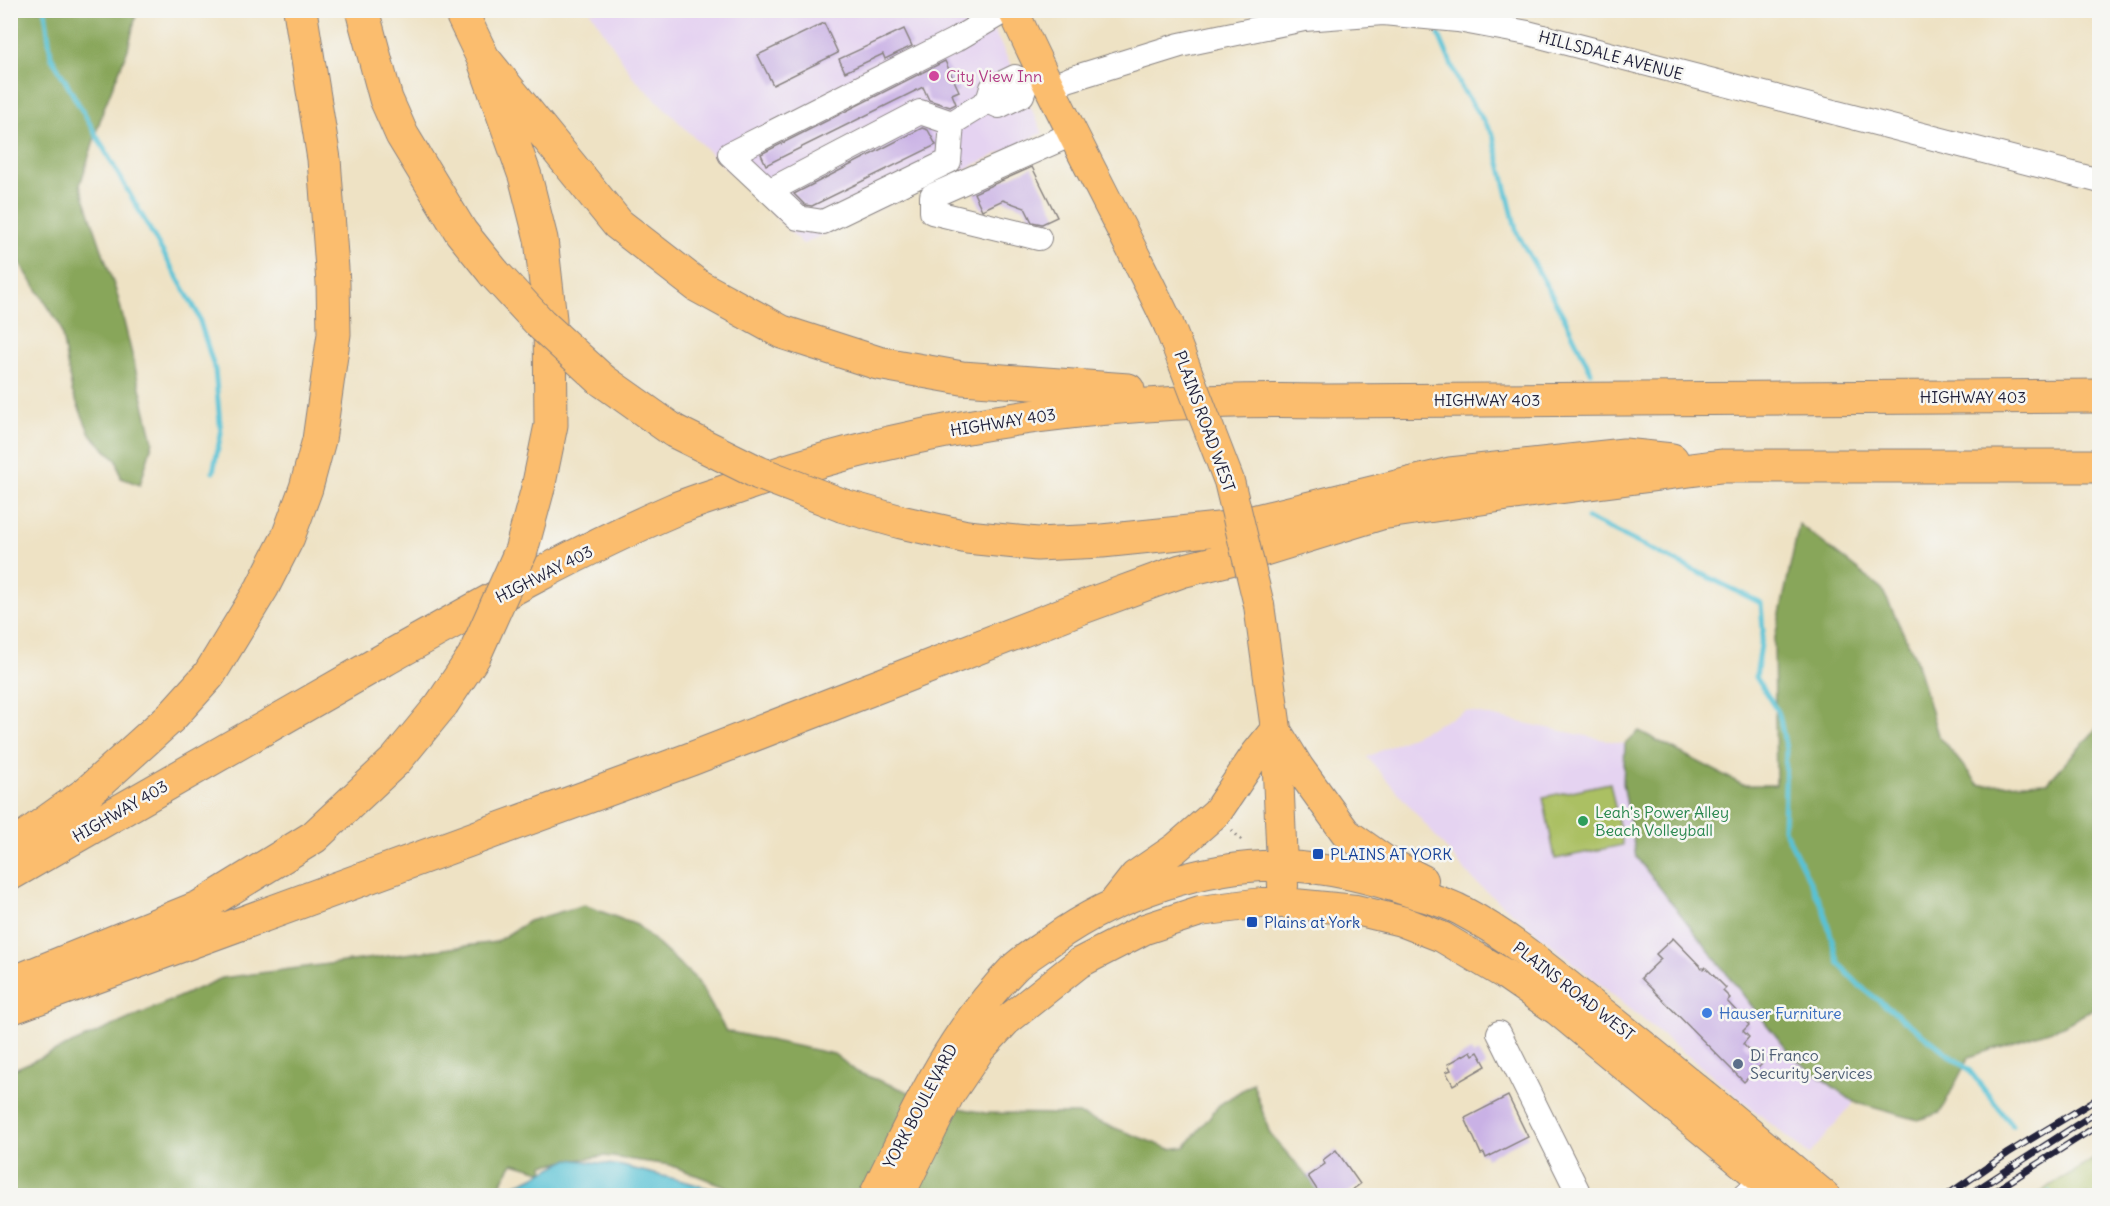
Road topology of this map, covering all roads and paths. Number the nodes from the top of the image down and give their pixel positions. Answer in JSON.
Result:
{"nodes":[{"id":1,"x":300,"y":10,"type":"edge"},
{"id":2,"x":362,"y":10,"type":"edge"},
{"id":3,"x":460,"y":10,"type":"edge"},
{"id":4,"x":1006,"y":10,"type":"edge"},
{"id":5,"x":1013,"y":10,"type":"edge"},
{"id":6,"x":483,"y":58,"type":"junction"},
{"id":7,"x":1039,"y":82,"type":"junction"},
{"id":8,"x":952,"y":123,"type":"junction"},
{"id":9,"x":1072,"y":134,"type":"junction"},
{"id":10,"x":2100,"y":182,"type":"edge"},
{"id":11,"x":769,"y":190,"type":"junction"},
{"id":12,"x":1039,"y":238,"type":"dead end"},
{"id":13,"x":2100,"y":396,"type":"edge"},
{"id":14,"x":1254,"y":400,"type":"junction"},
{"id":15,"x":1721,"y":466,"type":"junction"},
{"id":16,"x":2100,"y":466,"type":"edge"},
{"id":17,"x":1276,"y":729,"type":"junction"},
{"id":18,"x":10,"y":848,"type":"edge"},
{"id":19,"x":1282,"y":866,"type":"junction"},
{"id":20,"x":10,"y":874,"type":"edge"},
{"id":21,"x":1284,"y":903,"type":"junction"},
{"id":22,"x":1113,"y":904,"type":"junction"},
{"id":23,"x":1460,"y":909,"type":"junction"},
{"id":24,"x":10,"y":984,"type":"edge"},
{"id":25,"x":10,"y":1008,"type":"edge"},
{"id":26,"x":1499,"y":1033,"type":"dead end"},
{"id":27,"x":940,"y":1087,"type":"junction"},
{"id":28,"x":1763,"y":1190,"type":"edge"},
{"id":29,"x":874,"y":1196,"type":"edge"},
{"id":30,"x":899,"y":1196,"type":"edge"},
{"id":31,"x":1580,"y":1196,"type":"edge"},
{"id":32,"x":1825,"y":1196,"type":"edge"}],
"edges":[{"from":1,"to":18,"type":"highway"},
{"from":2,"to":15,"type":"highway","bridge":true},
{"from":3,"to":6,"type":"highway"},
{"from":4,"to":11,"type":"street"},
{"from":5,"to":7,"type":"main road","name":"PLAINS ROAD WEST"},
{"from":6,"to":14,"type":"highway"},
{"from":6,"to":24,"type":"highway","bridge":true},
{"from":7,"to":8,"type":"street","name":"HILLSDALE AVENUE"},
{"from":7,"to":9,"type":"main road","name":"PLAINS ROAD WEST"},
{"from":7,"to":10,"type":"street","name":"HILLSDALE AVENUE"},
{"from":8,"to":11,"type":"street"},
{"from":8,"to":11,"type":"street"},
{"from":9,"to":12,"type":"street"},
{"from":9,"to":17,"type":"main road","name":"PLAINS ROAD WEST","bridge":true},
{"from":13,"to":14,"type":"highway","name":"HIGHWAY 403"},
{"from":14,"to":20,"type":"highway","name":"HIGHWAY 403"},
{"from":15,"to":16,"type":"highway"},
{"from":15,"to":25,"type":"highway"},
{"from":17,"to":19,"type":"main road","name":"PLAINS ROAD WEST"},
{"from":17,"to":22,"type":"main road"},
{"from":17,"to":23,"type":"main road"},
{"from":19,"to":21,"type":"main road","name":"PLAINS ROAD WEST"},
{"from":19,"to":22,"type":"main road","name":"YORK BOULEVARD"},
{"from":19,"to":23,"type":"main road","name":"PLAINS ROAD WEST"},
{"from":21,"to":27,"type":"main road","name":"YORK BOULEVARD"},
{"from":21,"to":28,"type":"main road","name":"PLAINS ROAD WEST"},
{"from":22,"to":27,"type":"main road","name":"YORK BOULEVARD"},
{"from":23,"to":32,"type":"main road","name":"PLAINS ROAD WEST"},
{"from":26,"to":31,"type":"street"},
{"from":27,"to":29,"type":"main road","name":"YORK BOULEVARD"},
{"from":27,"to":30,"type":"main road","name":"YORK BOULEVARD"}]}
